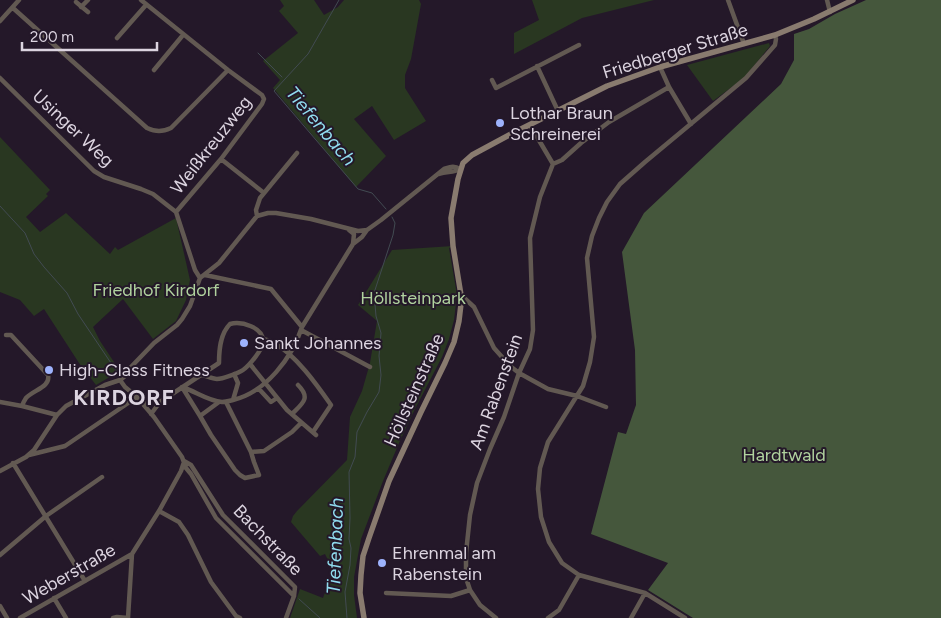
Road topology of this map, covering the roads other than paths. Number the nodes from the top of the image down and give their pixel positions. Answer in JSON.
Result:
{"nodes":[{"id":1,"x":19,"y":0,"type":"edge"},
{"id":2,"x":88,"y":0,"type":"edge"},
{"id":3,"x":141,"y":0,"type":"edge"},
{"id":4,"x":728,"y":0,"type":"edge"},
{"id":5,"x":827,"y":0,"type":"edge"},
{"id":6,"x":853,"y":0,"type":"edge"},
{"id":7,"x":76,"y":2,"type":"dead end"},
{"id":8,"x":146,"y":5,"type":"junction"},
{"id":9,"x":82,"y":7,"type":"junction"},
{"id":10,"x":12,"y":8,"type":"junction"},
{"id":11,"x":88,"y":12,"type":"dead end"},
{"id":12,"x":830,"y":12,"type":"junction"},
{"id":13,"x":0,"y":21,"type":"edge"},
{"id":14,"x":184,"y":35,"type":"junction"},
{"id":15,"x":775,"y":35,"type":"junction"},
{"id":16,"x":117,"y":38,"type":"dead end"},
{"id":17,"x":744,"y":44,"type":"junction"},
{"id":18,"x":579,"y":45,"type":"dead end"},
{"id":19,"x":537,"y":66,"type":"junction"},
{"id":20,"x":660,"y":67,"type":"junction"},
{"id":21,"x":154,"y":70,"type":"dead end"},
{"id":22,"x":228,"y":70,"type":"junction"},
{"id":23,"x":0,"y":78,"type":"edge"},
{"id":24,"x":492,"y":80,"type":"dead end"},
{"id":25,"x":669,"y":87,"type":"junction"},
{"id":26,"x":558,"y":111,"type":"junction"},
{"id":27,"x":691,"y":124,"type":"junction"},
{"id":28,"x":530,"y":125,"type":"junction"},
{"id":29,"x":297,"y":153,"type":"dead end"},
{"id":30,"x":220,"y":159,"type":"junction"},
{"id":31,"x":553,"y":164,"type":"junction"},
{"id":32,"x":460,"y":169,"type":"junction"},
{"id":33,"x":264,"y":192,"type":"junction"},
{"id":34,"x":176,"y":212,"type":"junction"},
{"id":35,"x":258,"y":216,"type":"junction"},
{"id":36,"x":348,"y":228,"type":"junction"},
{"id":37,"x":367,"y":230,"type":"junction"},
{"id":38,"x":353,"y":244,"type":"junction"},
{"id":39,"x":205,"y":275,"type":"junction"},
{"id":40,"x":200,"y":278,"type":"junction"},
{"id":41,"x":461,"y":295,"type":"junction"},
{"id":42,"x":302,"y":328,"type":"junction"},
{"id":43,"x":6,"y":335,"type":"dead end"},
{"id":44,"x":263,"y":339,"type":"junction"},
{"id":45,"x":290,"y":354,"type":"junction"},
{"id":46,"x":250,"y":364,"type":"junction"},
{"id":47,"x":370,"y":368,"type":"dead end"},
{"id":48,"x":519,"y":373,"type":"junction"},
{"id":49,"x":234,"y":374,"type":"junction"},
{"id":50,"x":202,"y":375,"type":"junction"},
{"id":51,"x":120,"y":380,"type":"junction"},
{"id":52,"x":267,"y":383,"type":"junction"},
{"id":53,"x":298,"y":385,"type":"dead end"},
{"id":54,"x":182,"y":387,"type":"junction"},
{"id":55,"x":259,"y":389,"type":"junction"},
{"id":56,"x":577,"y":396,"type":"junction"},
{"id":57,"x":137,"y":397,"type":"junction"},
{"id":58,"x":277,"y":398,"type":"junction"},
{"id":59,"x":233,"y":400,"type":"junction"},
{"id":60,"x":0,"y":402,"type":"edge"},
{"id":61,"x":160,"y":402,"type":"junction"},
{"id":62,"x":220,"y":402,"type":"junction"},
{"id":63,"x":226,"y":402,"type":"junction"},
{"id":64,"x":143,"y":404,"type":"junction"},
{"id":65,"x":22,"y":406,"type":"junction"},
{"id":66,"x":606,"y":406,"type":"dead end"},
{"id":67,"x":151,"y":414,"type":"junction"},
{"id":68,"x":292,"y":414,"type":"junction"},
{"id":69,"x":58,"y":415,"type":"junction"},
{"id":70,"x":200,"y":416,"type":"junction"},
{"id":71,"x":301,"y":422,"type":"junction"},
{"id":72,"x":251,"y":452,"type":"junction"},
{"id":73,"x":26,"y":456,"type":"junction"},
{"id":74,"x":184,"y":461,"type":"junction"},
{"id":75,"x":14,"y":464,"type":"junction"},
{"id":76,"x":0,"y":471,"type":"edge"},
{"id":77,"x":102,"y":477,"type":"dead end"},
{"id":78,"x":159,"y":511,"type":"junction"},
{"id":79,"x":46,"y":516,"type":"junction"},
{"id":80,"x":132,"y":554,"type":"junction"},
{"id":81,"x":0,"y":555,"type":"edge"},
{"id":82,"x":580,"y":575,"type":"junction"},
{"id":83,"x":85,"y":581,"type":"junction"},
{"id":84,"x":470,"y":590,"type":"junction"},
{"id":85,"x":386,"y":593,"type":"dead end"},
{"id":86,"x":645,"y":593,"type":"junction"},
{"id":87,"x":54,"y":598,"type":"junction"},
{"id":88,"x":0,"y":606,"type":"edge"},
{"id":89,"x":7,"y":618,"type":"edge"},
{"id":90,"x":20,"y":618,"type":"edge"},
{"id":91,"x":66,"y":618,"type":"edge"},
{"id":92,"x":113,"y":618,"type":"edge"},
{"id":93,"x":128,"y":618,"type":"edge"},
{"id":94,"x":240,"y":618,"type":"edge"},
{"id":95,"x":286,"y":618,"type":"edge"},
{"id":96,"x":364,"y":618,"type":"edge"},
{"id":97,"x":496,"y":618,"type":"edge"},
{"id":98,"x":548,"y":618,"type":"edge"},
{"id":99,"x":631,"y":618,"type":"edge"},
{"id":100,"x":685,"y":618,"type":"edge"}],
"edges":[{"from":1,"to":10,"type":"street"},
{"from":2,"to":9,"type":"street"},
{"from":3,"to":8,"type":"street"},
{"from":4,"to":17,"type":"street"},
{"from":5,"to":12,"type":"street"},
{"from":6,"to":12,"type":"street","name":"Friedberger Straße"},
{"from":7,"to":9,"type":"street"},
{"from":8,"to":14,"type":"street"},
{"from":8,"to":16,"type":"street"},
{"from":9,"to":11,"type":"street"},
{"from":10,"to":13,"type":"street"},
{"from":10,"to":22,"type":"street"},
{"from":12,"to":15,"type":"street","name":"Friedberger Straße"},
{"from":14,"to":21,"type":"street"},
{"from":14,"to":22,"type":"street"},
{"from":15,"to":17,"type":"street","name":"Friedberger Straße"},
{"from":15,"to":27,"type":"street"},
{"from":17,"to":20,"type":"street","name":"Friedberger Straße"},
{"from":18,"to":19,"type":"street"},
{"from":19,"to":24,"type":"street"},
{"from":19,"to":26,"type":"street"},
{"from":20,"to":25,"type":"street"},
{"from":20,"to":26,"type":"street","name":"Friedberger Straße"},
{"from":22,"to":30,"type":"street","name":"Weißkreuzweg"},
{"from":23,"to":34,"type":"street","name":"Usinger Weg"},
{"from":25,"to":27,"type":"street"},
{"from":25,"to":31,"type":"street"},
{"from":26,"to":28,"type":"street","name":"Friedberger Straße"},
{"from":27,"to":56,"type":"street"},
{"from":28,"to":31,"type":"street"},
{"from":28,"to":32,"type":"street","name":"Friedberger Straße"},
{"from":29,"to":33,"type":"street"},
{"from":30,"to":33,"type":"street"},
{"from":30,"to":34,"type":"street","name":"Weißkreuzweg"},
{"from":31,"to":48,"type":"street","name":"Am Rabenstein"},
{"from":32,"to":37,"type":"street","name":"Friedberger Straße"},
{"from":32,"to":41,"type":"street","name":"Höllsteinstraße"},
{"from":33,"to":35,"type":"street"},
{"from":34,"to":40,"type":"street"},
{"from":35,"to":36,"type":"street"},
{"from":35,"to":39,"type":"street"},
{"from":36,"to":37,"type":"street"},
{"from":36,"to":38,"type":"street"},
{"from":37,"to":38,"type":"street","name":"Friedberger Straße"},
{"from":38,"to":42,"type":"street","name":"Friedberger Straße"},
{"from":39,"to":40,"type":"street"},
{"from":39,"to":42,"type":"street"},
{"from":40,"to":51,"type":"street"},
{"from":41,"to":48,"type":"street"},
{"from":41,"to":96,"type":"street","name":"Höllsteinstraße"},
{"from":42,"to":45,"type":"street","name":"Friedberger Straße"},
{"from":42,"to":47,"type":"street"},
{"from":43,"to":65,"type":"street"},
{"from":44,"to":45,"type":"street"},
{"from":44,"to":46,"type":"street"},
{"from":44,"to":50,"type":"street"},
{"from":45,"to":52,"type":"street","name":"Friedberger Straße"},
{"from":45,"to":71,"type":"street"},
{"from":46,"to":49,"type":"street"},
{"from":46,"to":52,"type":"street"},
{"from":48,"to":56,"type":"street"},
{"from":48,"to":84,"type":"street","name":"Am Rabenstein"},
{"from":49,"to":50,"type":"street"},
{"from":49,"to":59,"type":"street"},
{"from":50,"to":54,"type":"street"},
{"from":51,"to":57,"type":"street","name":"Bachstraße"},
{"from":51,"to":69,"type":"street"},
{"from":52,"to":55,"type":"street","name":"Friedberger Straße"},
{"from":52,"to":58,"type":"street"},
{"from":53,"to":68,"type":"street"},
{"from":54,"to":61,"type":"street"},
{"from":54,"to":62,"type":"street"},
{"from":54,"to":70,"type":"street"},
{"from":55,"to":58,"type":"street"},
{"from":55,"to":59,"type":"street","name":"Friedberger Straße"},
{"from":56,"to":66,"type":"street"},
{"from":56,"to":82,"type":"street"},
{"from":57,"to":64,"type":"street","name":"Bachstraße"},
{"from":57,"to":73,"type":"street"},
{"from":58,"to":68,"type":"street"},
{"from":59,"to":63,"type":"street","name":"Friedberger Straße"},
{"from":60,"to":65,"type":"street"},
{"from":61,"to":64,"type":"street"},
{"from":61,"to":67,"type":"street"},
{"from":62,"to":63,"type":"street","name":"Friedberger Straße"},
{"from":62,"to":70,"type":"street"},
{"from":63,"to":72,"type":"street"},
{"from":64,"to":67,"type":"street","name":"Bachstraße"},
{"from":65,"to":69,"type":"street"},
{"from":67,"to":74,"type":"street","name":"Bachstraße"},
{"from":68,"to":71,"type":"street"},
{"from":69,"to":73,"type":"street"},
{"from":70,"to":72,"type":"street"},
{"from":71,"to":72,"type":"street"},
{"from":73,"to":75,"type":"street"},
{"from":74,"to":78,"type":"street"},
{"from":74,"to":95,"type":"street","name":"Bachstraße"},
{"from":75,"to":76,"type":"street"},
{"from":75,"to":79,"type":"street"},
{"from":77,"to":79,"type":"street"},
{"from":78,"to":80,"type":"street"},
{"from":78,"to":94,"type":"street"},
{"from":79,"to":81,"type":"street"},
{"from":79,"to":83,"type":"street"},
{"from":80,"to":83,"type":"street","name":"Weberstraße"},
{"from":80,"to":93,"type":"street"},
{"from":82,"to":86,"type":"street"},
{"from":82,"to":98,"type":"street"},
{"from":83,"to":87,"type":"street","name":"Weberstraße"},
{"from":84,"to":85,"type":"street"},
{"from":84,"to":97,"type":"street","name":"Am Rabenstein"},
{"from":86,"to":99,"type":"street"},
{"from":86,"to":100,"type":"street"},
{"from":87,"to":90,"type":"street","name":"Weberstraße"},
{"from":87,"to":91,"type":"street"},
{"from":88,"to":89,"type":"street"},
{"from":92,"to":93,"type":"street"}]}
